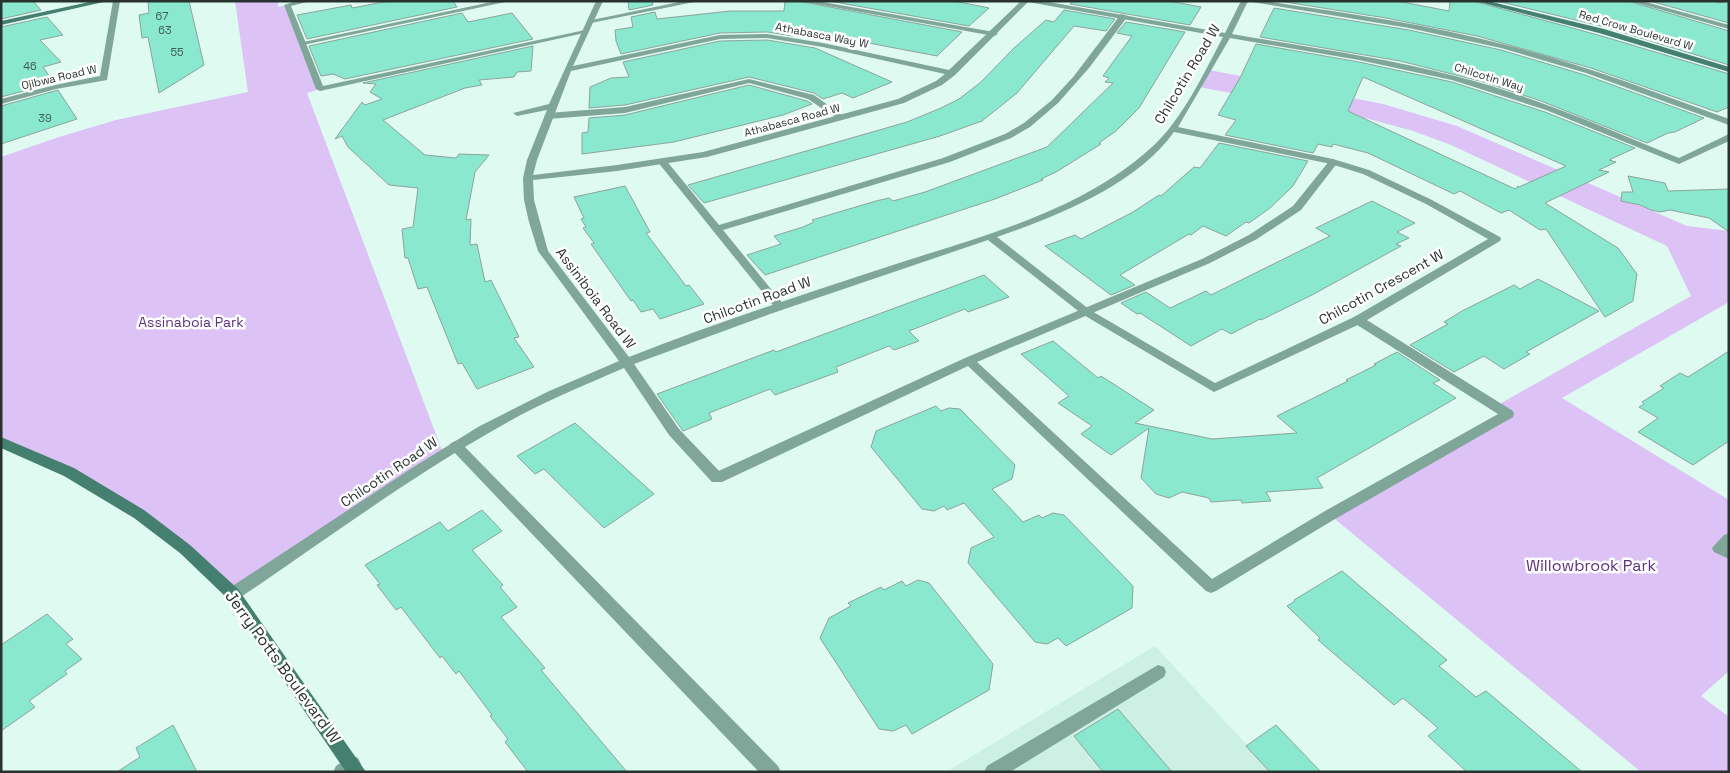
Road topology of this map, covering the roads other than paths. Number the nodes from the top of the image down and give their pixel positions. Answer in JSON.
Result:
{"nodes":[{"id":1,"x":105,"y":1,"type":"edge"},
{"id":2,"x":117,"y":1,"type":"edge"},
{"id":3,"x":308,"y":1,"type":"edge"},
{"id":4,"x":507,"y":1,"type":"edge"},
{"id":5,"x":600,"y":1,"type":"edge"},
{"id":6,"x":696,"y":1,"type":"edge"},
{"id":7,"x":803,"y":1,"type":"edge"},
{"id":8,"x":1025,"y":1,"type":"edge"},
{"id":9,"x":1030,"y":1,"type":"edge"},
{"id":10,"x":1246,"y":1,"type":"edge"},
{"id":11,"x":1250,"y":1,"type":"edge"},
{"id":12,"x":1478,"y":1,"type":"edge"},
{"id":13,"x":1633,"y":1,"type":"edge"},
{"id":14,"x":1124,"y":16,"type":"junction"},
{"id":15,"x":591,"y":21,"type":"junction"},
{"id":16,"x":1,"y":23,"type":"edge"},
{"id":17,"x":1729,"y":27,"type":"edge"},
{"id":18,"x":585,"y":32,"type":"junction"},
{"id":19,"x":994,"y":34,"type":"junction"},
{"id":20,"x":1229,"y":35,"type":"junction"},
{"id":21,"x":303,"y":43,"type":"junction"},
{"id":22,"x":569,"y":69,"type":"junction"},
{"id":23,"x":1729,"y":70,"type":"edge"},
{"id":24,"x":952,"y":73,"type":"junction"},
{"id":25,"x":1,"y":102,"type":"edge"},
{"id":26,"x":552,"y":106,"type":"junction"},
{"id":27,"x":517,"y":113,"type":"dead end"},
{"id":28,"x":548,"y":116,"type":"junction"},
{"id":29,"x":842,"y":118,"type":"junction"},
{"id":30,"x":1729,"y":122,"type":"edge"},
{"id":31,"x":1173,"y":129,"type":"junction"},
{"id":32,"x":1729,"y":137,"type":"edge"},
{"id":33,"x":662,"y":161,"type":"junction"},
{"id":34,"x":1333,"y":162,"type":"junction"},
{"id":35,"x":528,"y":178,"type":"junction"},
{"id":36,"x":717,"y":229,"type":"junction"},
{"id":37,"x":989,"y":236,"type":"junction"},
{"id":38,"x":780,"y":307,"type":"junction"},
{"id":39,"x":1086,"y":312,"type":"junction"},
{"id":40,"x":1358,"y":320,"type":"junction"},
{"id":41,"x":969,"y":361,"type":"junction"},
{"id":42,"x":627,"y":363,"type":"junction"},
{"id":43,"x":1,"y":442,"type":"edge"},
{"id":44,"x":456,"y":446,"type":"junction"},
{"id":45,"x":1729,"y":540,"type":"edge"},
{"id":46,"x":1729,"y":554,"type":"edge"},
{"id":47,"x":233,"y":594,"type":"junction"},
{"id":48,"x":1158,"y":672,"type":"dead end"},
{"id":49,"x":350,"y":769,"type":"edge"},
{"id":50,"x":772,"y":772,"type":"edge"},
{"id":51,"x":993,"y":772,"type":"edge"}],
"edges":[{"from":1,"to":16,"type":"street"},
{"from":2,"to":25,"type":"street","name":"Ojibwa Road W"},
{"from":3,"to":21,"type":"street"},
{"from":4,"to":21,"type":"street"},
{"from":5,"to":15,"type":"street","name":"Assiniboia Road W"},
{"from":6,"to":15,"type":"street"},
{"from":7,"to":19,"type":"street"},
{"from":8,"to":19,"type":"street","name":"Athabasca Road W"},
{"from":9,"to":14,"type":"street","name":"Chilcotin Way"},
{"from":10,"to":20,"type":"street","name":"Chilcotin Road W"},
{"from":11,"to":30,"type":"street"},
{"from":12,"to":23,"type":"street","name":"Red Crow Boulevard W"},
{"from":13,"to":17,"type":"street"},
{"from":14,"to":20,"type":"street","name":"Chilcotin Way"},
{"from":14,"to":36,"type":"street"},
{"from":15,"to":18,"type":"street","name":"Assiniboia Road W"},
{"from":18,"to":21,"type":"street"},
{"from":18,"to":22,"type":"street","name":"Assiniboia Road W"},
{"from":19,"to":24,"type":"street","name":"Athabasca Road W"},
{"from":20,"to":31,"type":"street","name":"Chilcotin Road W"},
{"from":20,"to":32,"type":"street","name":"Chilcotin Way"},
{"from":22,"to":24,"type":"street","name":"Athabasca Way W"},
{"from":22,"to":26,"type":"street","name":"Assiniboia Road W"},
{"from":24,"to":29,"type":"street","name":"Athabasca Road W"},
{"from":26,"to":27,"type":"street"},
{"from":26,"to":28,"type":"street","name":"Assiniboia Road W"},
{"from":28,"to":29,"type":"street"},
{"from":28,"to":35,"type":"street","name":"Assiniboia Road W"},
{"from":29,"to":33,"type":"street","name":"Athabasca Road W"},
{"from":31,"to":34,"type":"street","name":"Chilcotin Crescent W"},
{"from":31,"to":37,"type":"street","name":"Chilcotin Road W"},
{"from":33,"to":35,"type":"street","name":"Athabasca Road W"},
{"from":33,"to":36,"type":"street"},
{"from":34,"to":39,"type":"street"},
{"from":34,"to":40,"type":"street","name":"Chilcotin Crescent W"},
{"from":35,"to":42,"type":"street","name":"Assiniboia Road W"},
{"from":36,"to":38,"type":"street"},
{"from":37,"to":38,"type":"street","name":"Chilcotin Road W"},
{"from":37,"to":39,"type":"street","name":"Chilcotin Crescent W"},
{"from":38,"to":42,"type":"street","name":"Chilcotin Road W"},
{"from":39,"to":40,"type":"street","name":"Chilcotin Crescent W"},
{"from":39,"to":41,"type":"street"},
{"from":40,"to":41,"type":"street"},
{"from":41,"to":42,"type":"street","name":"Assiniboia Road W"},
{"from":42,"to":44,"type":"street","name":"Chilcotin Road W"},
{"from":43,"to":47,"type":"street","name":"Jerry Potts Boulevard W"},
{"from":44,"to":47,"type":"street","name":"Chilcotin Road W"},
{"from":44,"to":50,"type":"street"},
{"from":45,"to":46,"type":"street"},
{"from":47,"to":49,"type":"street","name":"Jerry Potts Boulevard W"},
{"from":48,"to":51,"type":"street"}]}
